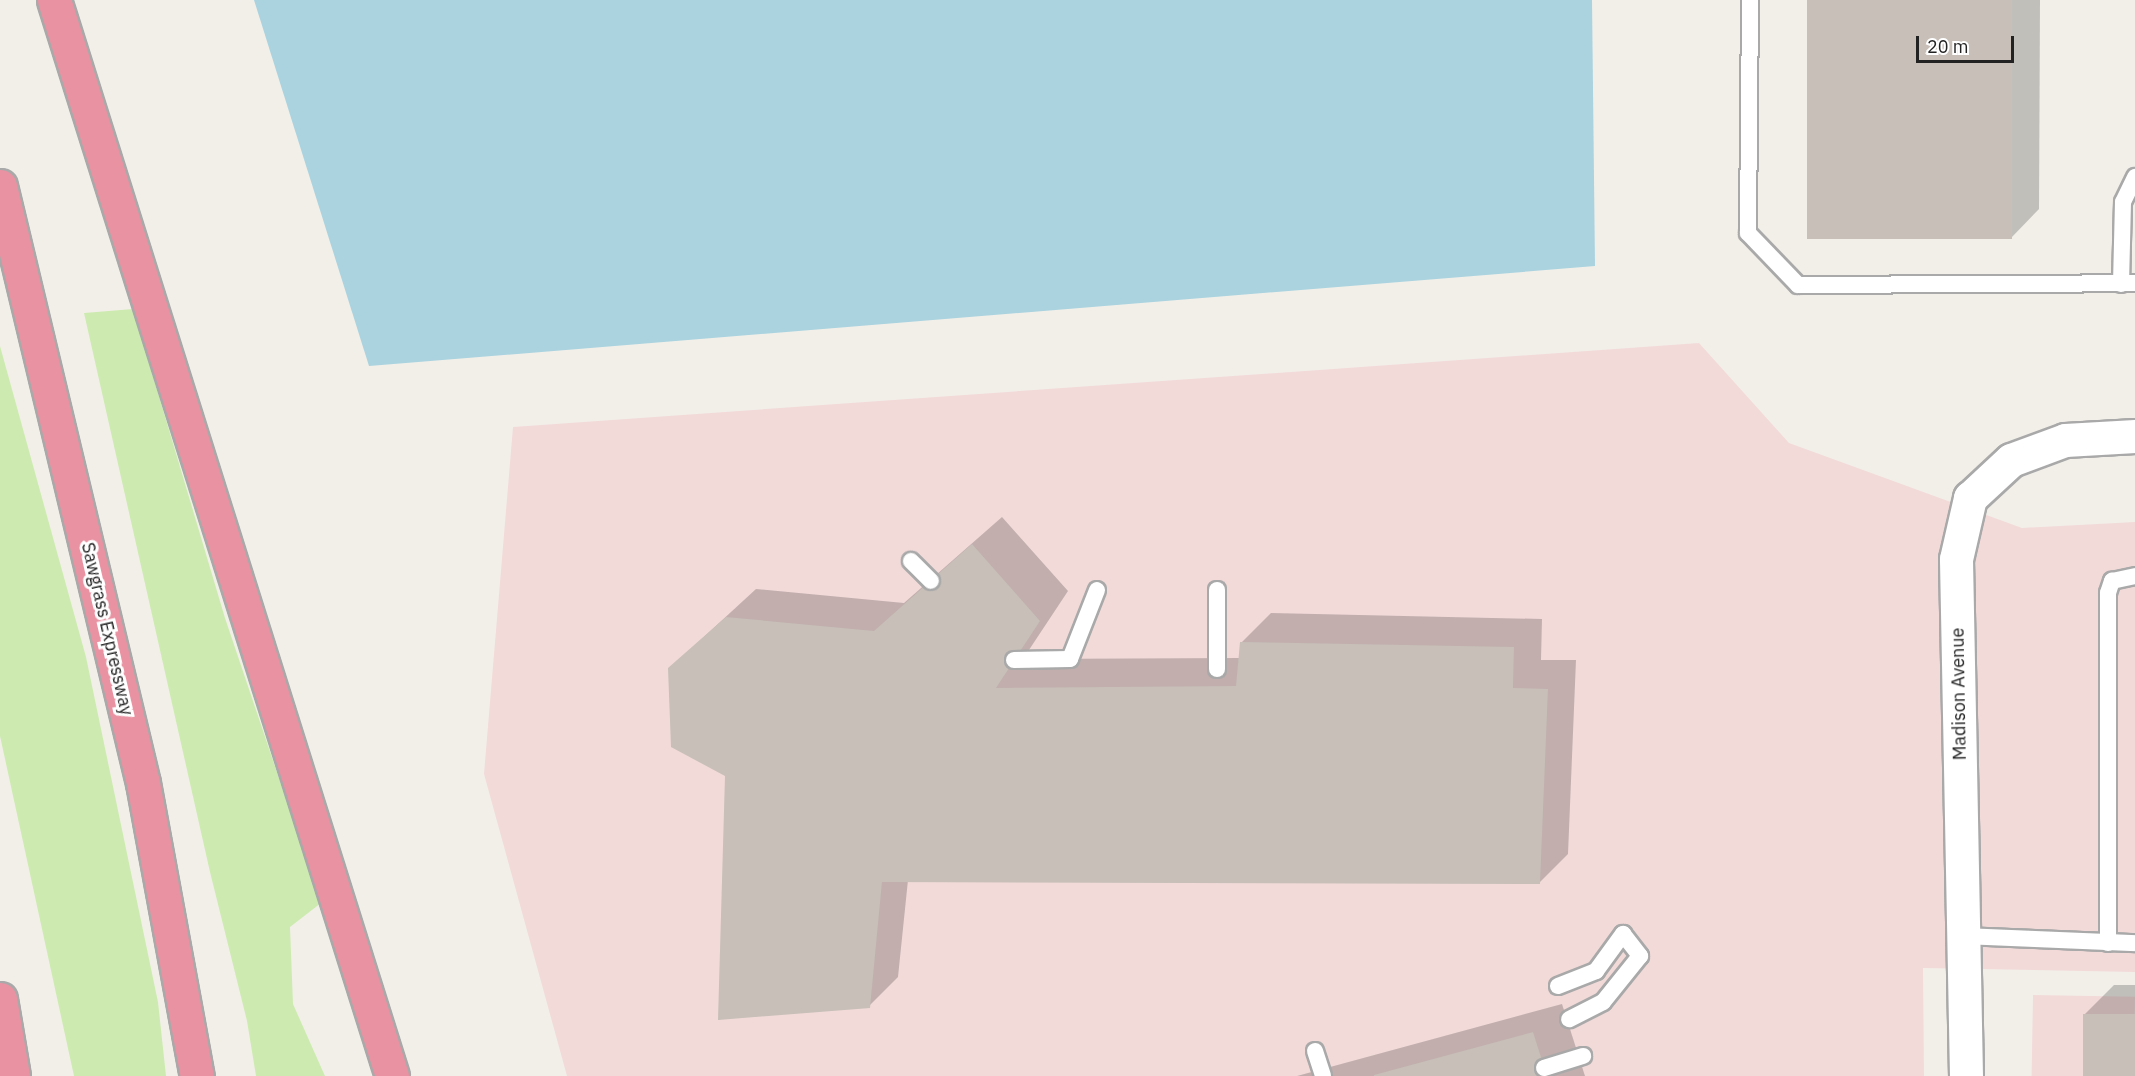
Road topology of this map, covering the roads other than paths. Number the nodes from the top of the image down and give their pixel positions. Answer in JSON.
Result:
{"nodes":[{"id":1,"x":54,"y":0,"type":"edge"},
{"id":2,"x":1750,"y":0,"type":"edge"},
{"id":3,"x":2135,"y":177,"type":"edge"},
{"id":4,"x":0,"y":186,"type":"edge"},
{"id":5,"x":2128,"y":284,"type":"edge"},
{"id":6,"x":2135,"y":436,"type":"edge"},
{"id":7,"x":911,"y":561,"type":"dead end"},
{"id":8,"x":2135,"y":576,"type":"edge"},
{"id":9,"x":932,"y":581,"type":"dead end"},
{"id":10,"x":1097,"y":590,"type":"dead end"},
{"id":11,"x":1217,"y":590,"type":"dead end"},
{"id":12,"x":1014,"y":660,"type":"dead end"},
{"id":13,"x":1217,"y":669,"type":"dead end"},
{"id":14,"x":1965,"y":936,"type":"junction"},
{"id":15,"x":2108,"y":943,"type":"junction"},
{"id":16,"x":2135,"y":943,"type":"edge"},
{"id":17,"x":1558,"y":986,"type":"dead end"},
{"id":18,"x":0,"y":999,"type":"edge"},
{"id":19,"x":1569,"y":1019,"type":"dead end"},
{"id":20,"x":1315,"y":1051,"type":"dead end"},
{"id":21,"x":1582,"y":1056,"type":"dead end"},
{"id":22,"x":1544,"y":1068,"type":"dead end"},
{"id":23,"x":13,"y":1076,"type":"edge"},
{"id":24,"x":197,"y":1076,"type":"edge"},
{"id":25,"x":392,"y":1076,"type":"edge"},
{"id":26,"x":1323,"y":1076,"type":"edge"},
{"id":27,"x":1966,"y":1076,"type":"edge"}],
"edges":[{"from":1,"to":25,"type":"highway"},
{"from":2,"to":5,"type":"lane"},
{"from":3,"to":5,"type":"lane"},
{"from":4,"to":24,"type":"highway","name":"Sawgrass Expressway"},
{"from":6,"to":14,"type":"street","name":"Madison Avenue"},
{"from":7,"to":9,"type":"lane"},
{"from":8,"to":15,"type":"lane"},
{"from":10,"to":12,"type":"lane"},
{"from":11,"to":13,"type":"lane"},
{"from":14,"to":15,"type":"lane"},
{"from":14,"to":27,"type":"street","name":"Madison Avenue"},
{"from":15,"to":16,"type":"lane"},
{"from":17,"to":19,"type":"lane"},
{"from":18,"to":23,"type":"highway"},
{"from":20,"to":26,"type":"lane"},
{"from":21,"to":22,"type":"lane"}]}
